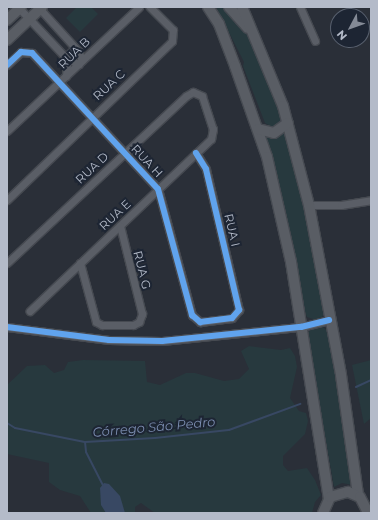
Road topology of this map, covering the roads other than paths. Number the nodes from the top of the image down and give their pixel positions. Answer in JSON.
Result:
{"nodes":[{"id":1,"x":138,"y":7,"type":"edge"},
{"id":2,"x":150,"y":7,"type":"edge"},
{"id":3,"x":208,"y":7,"type":"edge"},
{"id":4,"x":229,"y":7,"type":"edge"},
{"id":5,"x":242,"y":7,"type":"edge"},
{"id":6,"x":300,"y":7,"type":"edge"},
{"id":7,"x":20,"y":8,"type":"edge"},
{"id":8,"x":41,"y":8,"type":"edge"},
{"id":9,"x":29,"y":19,"type":"junction"},
{"id":10,"x":7,"y":20,"type":"edge"},
{"id":11,"x":59,"y":29,"type":"junction"},
{"id":12,"x":254,"y":34,"type":"junction"},
{"id":13,"x":48,"y":39,"type":"junction"},
{"id":14,"x":7,"y":40,"type":"edge"},
{"id":15,"x":314,"y":41,"type":"dead end"},
{"id":16,"x":78,"y":50,"type":"junction"},
{"id":17,"x":93,"y":50,"type":"junction"},
{"id":18,"x":67,"y":60,"type":"junction"},
{"id":19,"x":80,"y":62,"type":"junction"},
{"id":20,"x":7,"y":65,"type":"edge"},
{"id":21,"x":66,"y":76,"type":"junction"},
{"id":22,"x":59,"y":82,"type":"junction"},
{"id":23,"x":193,"y":92,"type":"joint"},
{"id":24,"x":91,"y":117,"type":"junction"},
{"id":25,"x":288,"y":123,"type":"junction"},
{"id":26,"x":258,"y":129,"type":"junction"},
{"id":27,"x":7,"y":131,"type":"edge"},
{"id":28,"x":125,"y":153,"type":"junction"},
{"id":29,"x":196,"y":153,"type":"junction"},
{"id":30,"x":158,"y":189,"type":"junction"},
{"id":31,"x":7,"y":200,"type":"edge"},
{"id":32,"x":371,"y":200,"type":"edge"},
{"id":33,"x":309,"y":204,"type":"junction"},
{"id":34,"x":120,"y":226,"type":"junction"},
{"id":35,"x":7,"y":263,"type":"edge"},
{"id":36,"x":80,"y":263,"type":"junction"},
{"id":37,"x":30,"y":311,"type":"dead end"},
{"id":38,"x":195,"y":320,"type":"joint"},
{"id":39,"x":329,"y":320,"type":"junction"},
{"id":40,"x":301,"y":326,"type":"junction"},
{"id":41,"x":7,"y":327,"type":"edge"},
{"id":42,"x":329,"y":498,"type":"junction"},
{"id":43,"x":364,"y":499,"type":"edge"},
{"id":44,"x":369,"y":512,"type":"edge"},
{"id":45,"x":323,"y":513,"type":"edge"}],
"edges":[{"from":1,"to":17,"type":"street","name":"RUA B"},
{"from":2,"to":24,"type":"street","name":"RUA C"},
{"from":3,"to":26,"type":"main road"},
{"from":4,"to":12,"type":"main road"},
{"from":5,"to":12,"type":"main road"},
{"from":6,"to":15,"type":"street"},
{"from":7,"to":9,"type":"street"},
{"from":7,"to":10,"type":"main road"},
{"from":8,"to":9,"type":"main road"},
{"from":8,"to":11,"type":"street"},
{"from":9,"to":13,"type":"street"},
{"from":9,"to":14,"type":"main road"},
{"from":11,"to":13,"type":"street"},
{"from":11,"to":16,"type":"street"},
{"from":12,"to":25,"type":"main road"},
{"from":13,"to":18,"type":"street"},
{"from":16,"to":17,"type":"street"},
{"from":16,"to":18,"type":"street"},
{"from":16,"to":19,"type":"street"},
{"from":17,"to":19,"type":"street","name":"RUA B"},
{"from":18,"to":19,"type":"street"},
{"from":18,"to":21,"type":"street"},
{"from":19,"to":21,"type":"street","name":"RUA B"},
{"from":20,"to":22,"type":"street","name":"RUA H"},
{"from":21,"to":22,"type":"street","name":"RUA B"},
{"from":22,"to":24,"type":"street","name":"RUA H"},
{"from":22,"to":27,"type":"street","name":"RUA B"},
{"from":23,"to":28,"type":"street","name":"RUA D"},
{"from":23,"to":29,"type":"street","name":"RUA E"},
{"from":24,"to":28,"type":"street","name":"RUA H"},
{"from":24,"to":31,"type":"street","name":"RUA C"},
{"from":25,"to":26,"type":"main road"},
{"from":25,"to":33,"type":"main road"},
{"from":26,"to":40,"type":"main road"},
{"from":28,"to":30,"type":"street","name":"RUA H"},
{"from":28,"to":35,"type":"street","name":"RUA D"},
{"from":29,"to":30,"type":"street","name":"RUA E"},
{"from":29,"to":38,"type":"street","name":"RUA I"},
{"from":30,"to":34,"type":"street","name":"RUA E"},
{"from":30,"to":38,"type":"street","name":"RUA H"},
{"from":32,"to":33,"type":"street"},
{"from":33,"to":39,"type":"main road"},
{"from":34,"to":36,"type":"street","name":"RUA E"},
{"from":34,"to":36,"type":"street","name":"RUA G"},
{"from":36,"to":37,"type":"street","name":"RUA E"},
{"from":39,"to":40,"type":"street"},
{"from":39,"to":43,"type":"main road"},
{"from":40,"to":41,"type":"street"},
{"from":40,"to":42,"type":"main road"},
{"from":42,"to":43,"type":"main road"},
{"from":42,"to":45,"type":"main road"},
{"from":43,"to":44,"type":"main road"}]}
